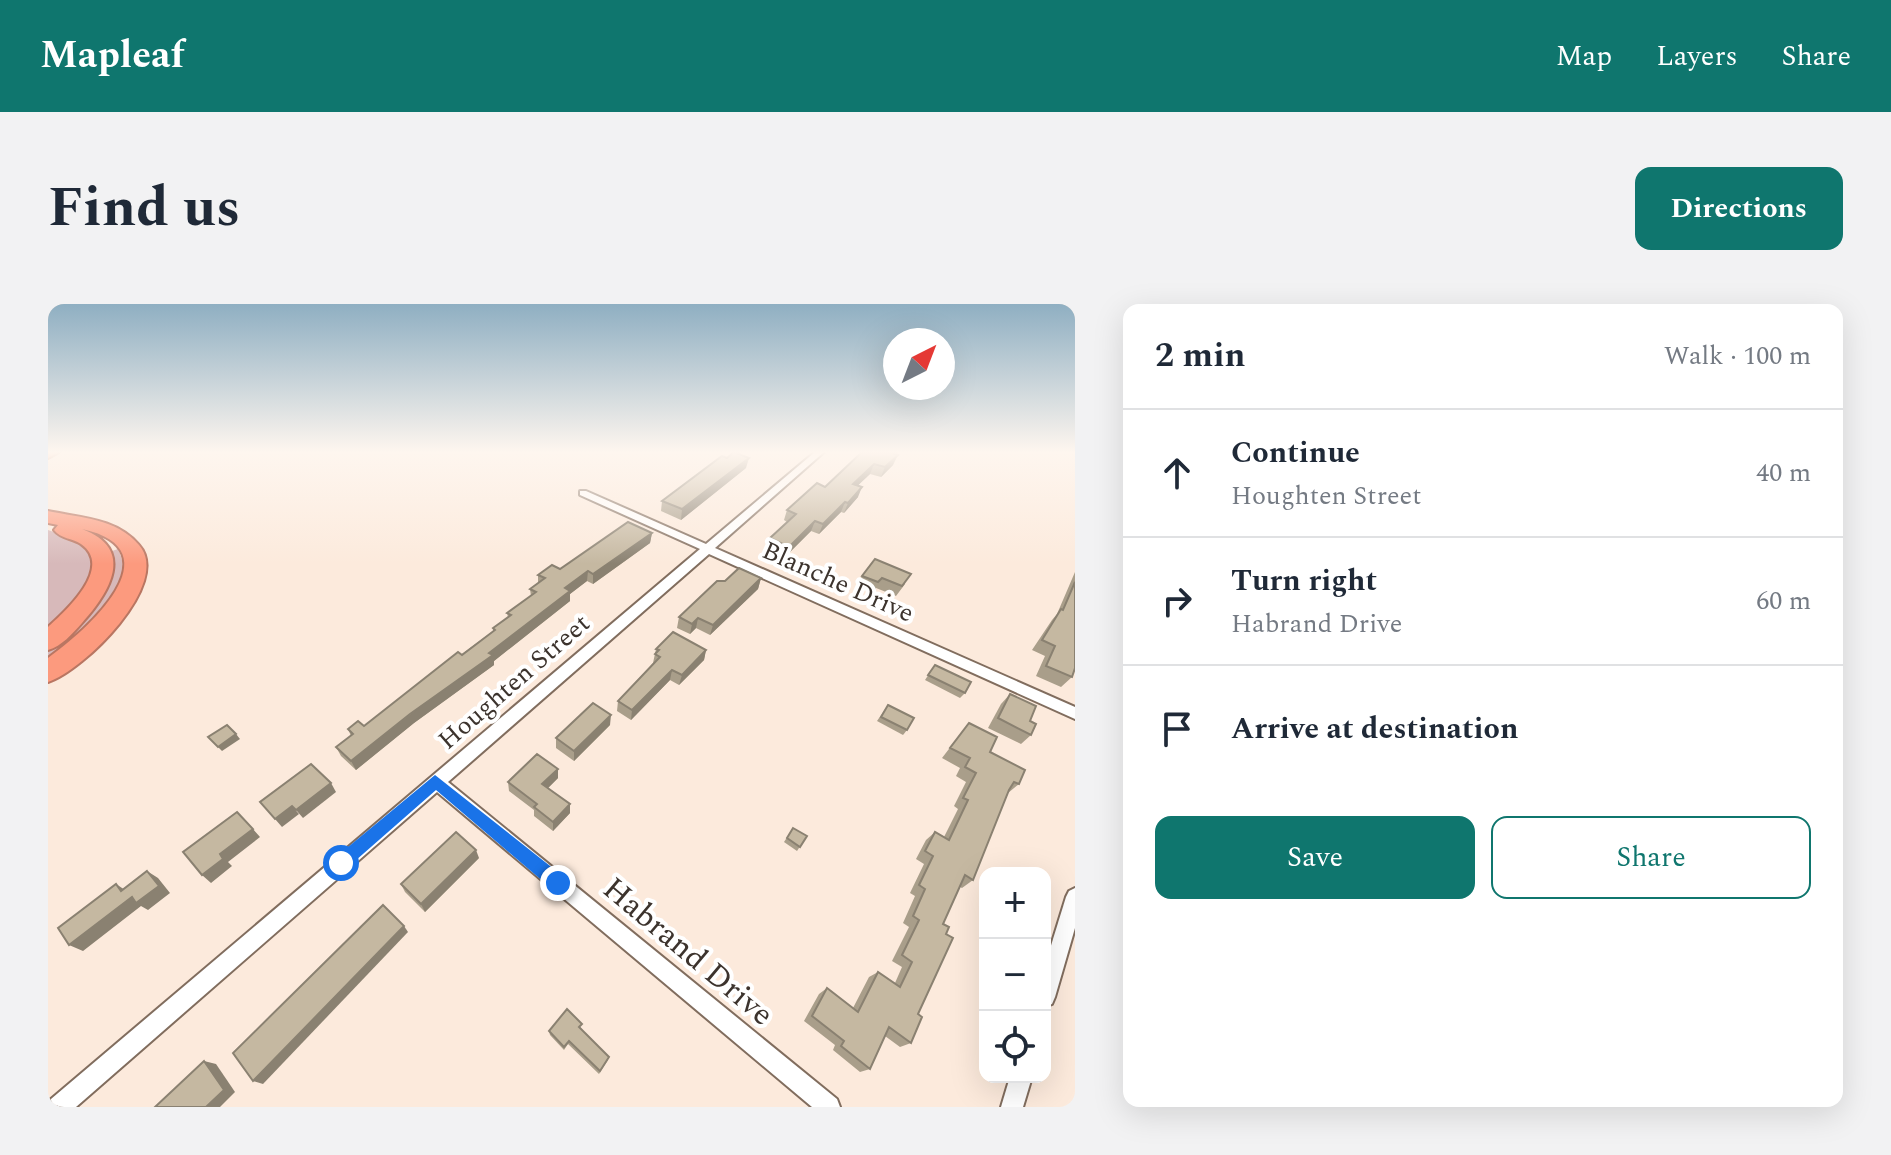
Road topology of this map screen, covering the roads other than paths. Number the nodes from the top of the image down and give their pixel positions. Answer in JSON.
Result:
{"nodes":[{"id":1,"x":776,"y":489,"type":"edge"},
{"id":2,"x":583,"y":493,"type":"dead end"},
{"id":3,"x":48,"y":517,"type":"edge"},
{"id":4,"x":48,"y":526,"type":"edge"},
{"id":5,"x":708,"y":548,"type":"junction"},
{"id":6,"x":48,"y":641,"type":"edge"},
{"id":7,"x":48,"y":672,"type":"edge"},
{"id":8,"x":1075,"y":713,"type":"edge"},
{"id":9,"x":435,"y":781,"type":"junction"},
{"id":10,"x":1075,"y":897,"type":"edge"},
{"id":11,"x":1051,"y":977,"type":"edge"},
{"id":12,"x":1019,"y":1083,"type":"edge"},
{"id":13,"x":59,"y":1107,"type":"edge"},
{"id":14,"x":829,"y":1107,"type":"edge"},
{"id":15,"x":1012,"y":1107,"type":"edge"}],
"edges":[{"from":1,"to":5,"type":"street","name":"Houghten Street"},
{"from":2,"to":5,"type":"street","name":"Blanche Drive"},
{"from":3,"to":7,"type":"highway"},
{"from":4,"to":6,"type":"highway"},
{"from":5,"to":8,"type":"street","name":"Blanche Drive"},
{"from":5,"to":9,"type":"street","name":"Houghten Street"},
{"from":9,"to":13,"type":"street","name":"Houghten Street"},
{"from":9,"to":14,"type":"street","name":"Habrand Drive"},
{"from":10,"to":11,"type":"street"},
{"from":12,"to":15,"type":"street"}]}
